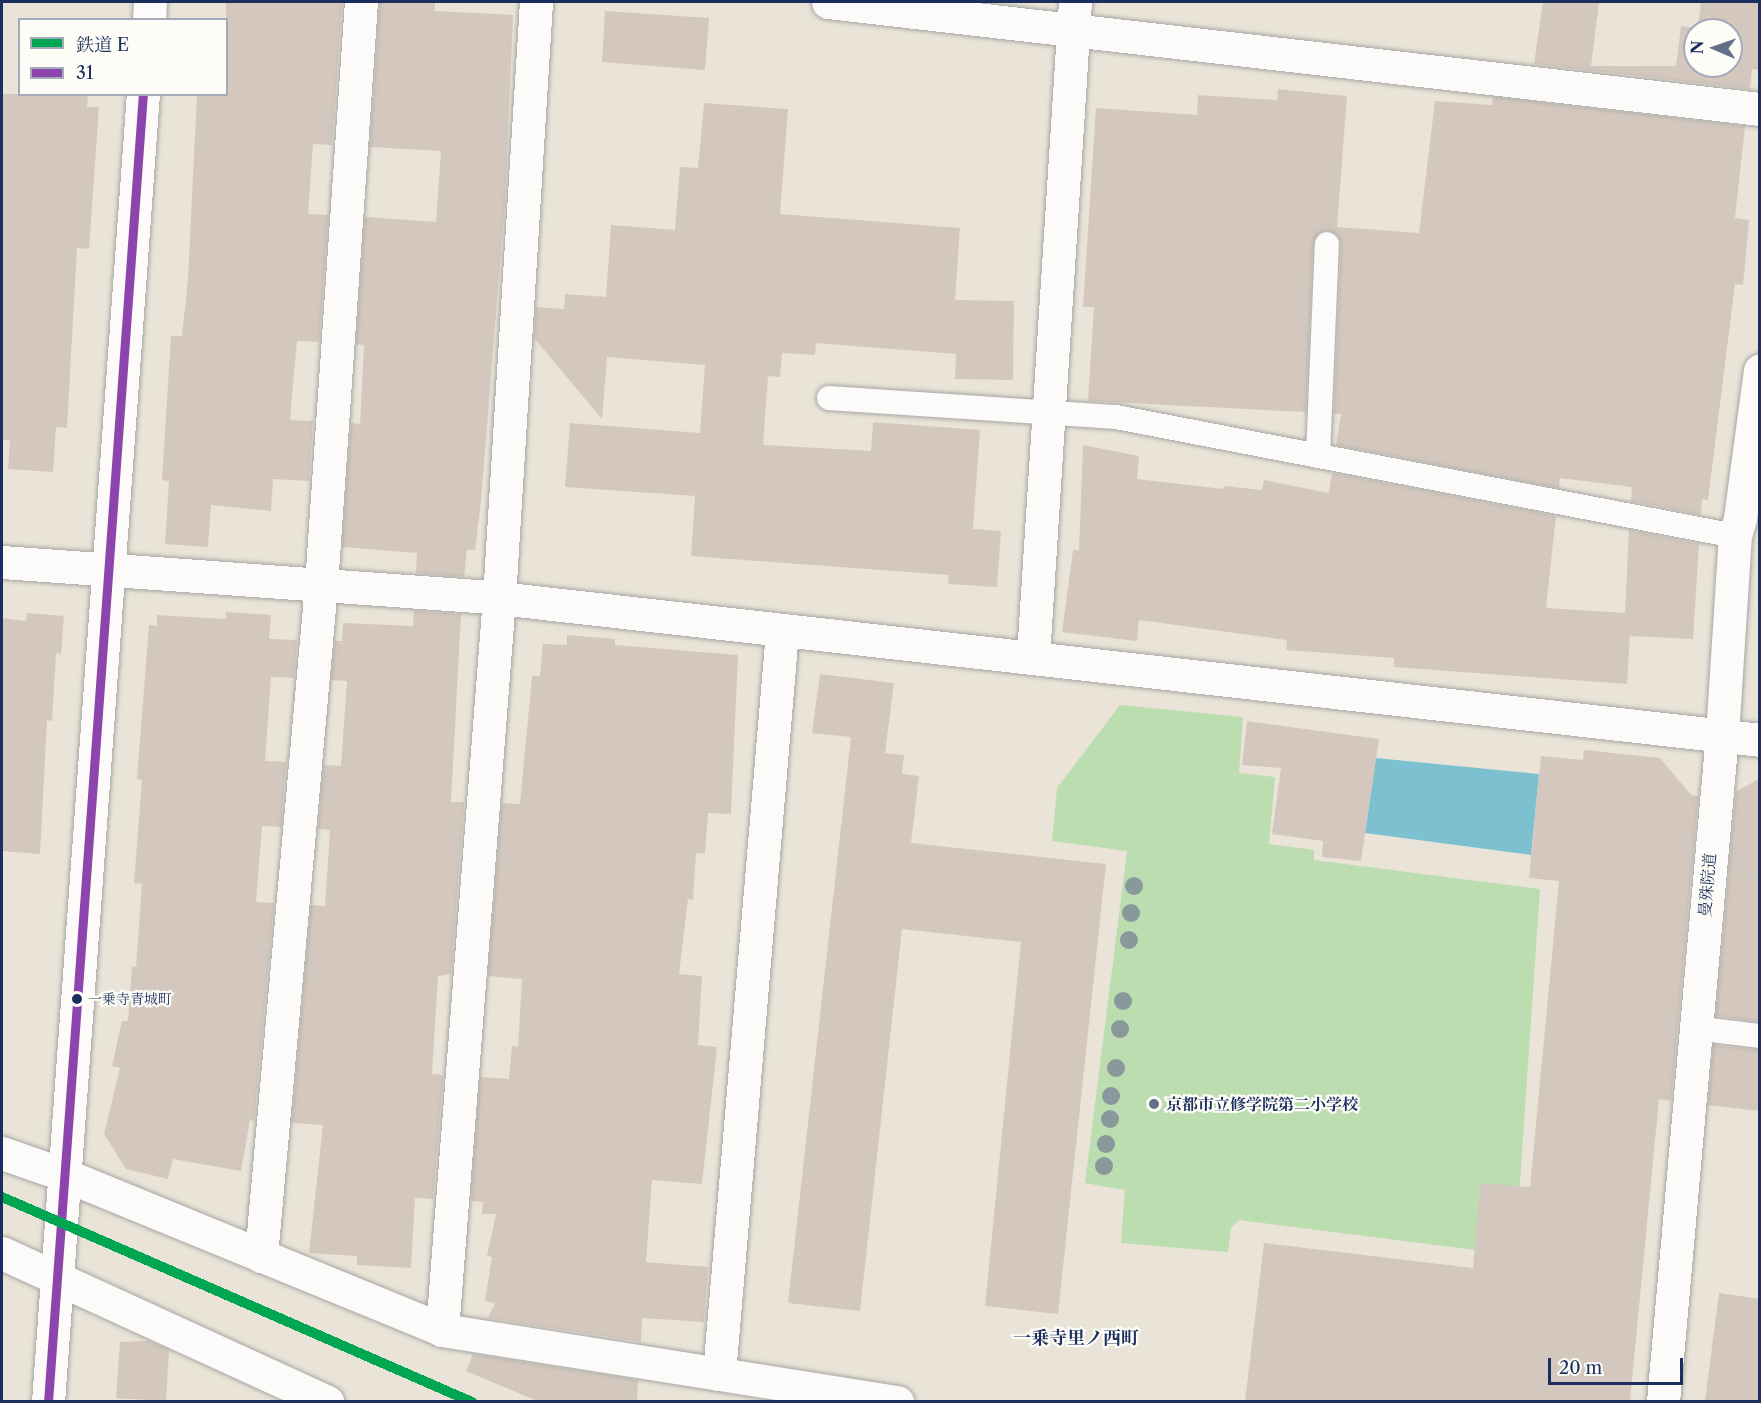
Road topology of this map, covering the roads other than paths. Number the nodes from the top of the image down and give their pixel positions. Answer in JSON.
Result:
{"nodes":[{"id":1,"x":150,"y":2,"type":"edge"},
{"id":2,"x":361,"y":2,"type":"edge"},
{"id":3,"x":536,"y":2,"type":"edge"},
{"id":4,"x":828,"y":2,"type":"edge"},
{"id":5,"x":1074,"y":16,"type":"edge"},
{"id":6,"x":149,"y":18,"type":"edge"},
{"id":7,"x":143,"y":96,"type":"edge"},
{"id":8,"x":1760,"y":109,"type":"edge"},
{"id":9,"x":1327,"y":244,"type":"dead end"},
{"id":10,"x":1760,"y":370,"type":"edge"},
{"id":11,"x":829,"y":398,"type":"dead end"},
{"id":12,"x":1049,"y":414,"type":"junction"},
{"id":13,"x":1318,"y":456,"type":"junction"},
{"id":14,"x":1735,"y":536,"type":"junction"},
{"id":15,"x":2,"y":562,"type":"edge"},
{"id":16,"x":109,"y":569,"type":"junction"},
{"id":17,"x":321,"y":585,"type":"junction"},
{"id":18,"x":499,"y":598,"type":"junction"},
{"id":19,"x":782,"y":631,"type":"junction"},
{"id":20,"x":1033,"y":656,"type":"junction"},
{"id":21,"x":1722,"y":735,"type":"junction"},
{"id":22,"x":1760,"y":740,"type":"edge"},
{"id":23,"x":1694,"y":1028,"type":"junction"},
{"id":24,"x":1760,"y":1036,"type":"edge"},
{"id":25,"x":2,"y":1153,"type":"edge"},
{"id":26,"x":65,"y":1175,"type":"junction"},
{"id":27,"x":2,"y":1253,"type":"edge"},
{"id":28,"x":261,"y":1256,"type":"junction"},
{"id":29,"x":57,"y":1278,"type":"junction"},
{"id":30,"x":442,"y":1330,"type":"junction"},
{"id":31,"x":719,"y":1374,"type":"junction"},
{"id":32,"x":48,"y":1401,"type":"edge"},
{"id":33,"x":328,"y":1401,"type":"edge"},
{"id":34,"x":897,"y":1401,"type":"edge"},
{"id":35,"x":1663,"y":1401,"type":"edge"}],
"edges":[{"from":1,"to":6,"type":"street"},
{"from":2,"to":17,"type":"street"},
{"from":3,"to":18,"type":"street"},
{"from":4,"to":5,"type":"street"},
{"from":5,"to":8,"type":"street"},
{"from":5,"to":12,"type":"street"},
{"from":7,"to":16,"type":"street"},
{"from":9,"to":13,"type":"lane"},
{"from":10,"to":14,"type":"street","name":"曼殊院道"},
{"from":11,"to":12,"type":"lane"},
{"from":12,"to":13,"type":"lane"},
{"from":12,"to":20,"type":"street"},
{"from":13,"to":14,"type":"lane"},
{"from":14,"to":21,"type":"street","name":"曼殊院道"},
{"from":15,"to":16,"type":"street"},
{"from":16,"to":17,"type":"street"},
{"from":16,"to":26,"type":"street"},
{"from":17,"to":18,"type":"street"},
{"from":17,"to":28,"type":"street"},
{"from":18,"to":19,"type":"street"},
{"from":18,"to":30,"type":"street"},
{"from":19,"to":20,"type":"street"},
{"from":19,"to":31,"type":"street"},
{"from":20,"to":21,"type":"street"},
{"from":21,"to":22,"type":"street"},
{"from":21,"to":23,"type":"street","name":"曼殊院道"},
{"from":23,"to":24,"type":"lane"},
{"from":23,"to":35,"type":"street","name":"曼殊院道"},
{"from":25,"to":26,"type":"street"},
{"from":26,"to":28,"type":"street"},
{"from":26,"to":29,"type":"street"},
{"from":27,"to":29,"type":"street"},
{"from":28,"to":30,"type":"street"},
{"from":29,"to":32,"type":"street"},
{"from":29,"to":33,"type":"street"},
{"from":30,"to":31,"type":"street"},
{"from":31,"to":34,"type":"street"}]}
